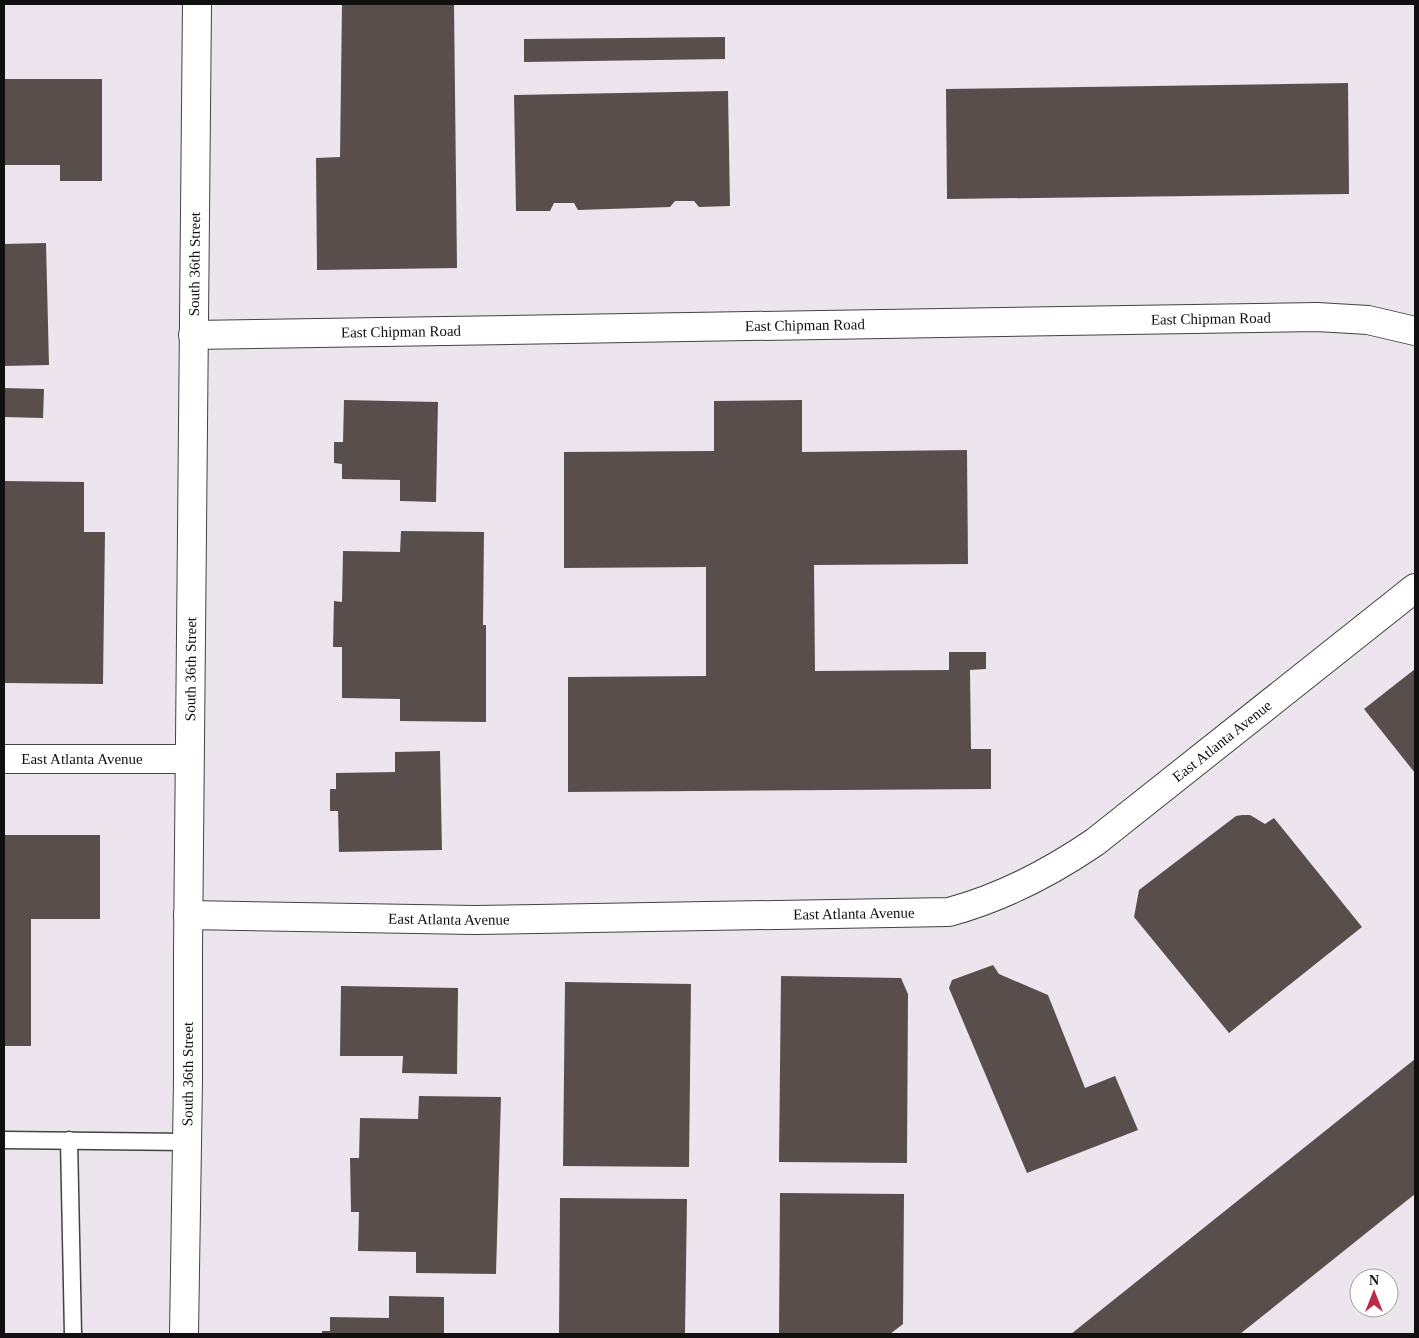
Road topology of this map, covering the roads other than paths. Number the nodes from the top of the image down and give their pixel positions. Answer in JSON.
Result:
{"nodes":[{"id":1,"x":197,"y":4,"type":"edge"},
{"id":2,"x":1415,"y":331,"type":"edge"},
{"id":3,"x":193,"y":335,"type":"junction"},
{"id":4,"x":1415,"y":588,"type":"edge"},
{"id":5,"x":4,"y":759,"type":"edge"},
{"id":6,"x":190,"y":759,"type":"junction"},
{"id":7,"x":188,"y":915,"type":"junction"},
{"id":8,"x":4,"y":1140,"type":"edge"},
{"id":9,"x":69,"y":1140,"type":"junction"},
{"id":10,"x":187,"y":1142,"type":"junction"},
{"id":11,"x":74,"y":1334,"type":"edge"},
{"id":12,"x":184,"y":1334,"type":"edge"}],
"edges":[{"from":1,"to":3,"type":"street","name":"South 36th Street"},
{"from":2,"to":3,"type":"street","name":"East Chipman Road"},
{"from":3,"to":6,"type":"street","name":"South 36th Street"},
{"from":4,"to":7,"type":"street","name":"East Atlanta Avenue"},
{"from":5,"to":6,"type":"street","name":"East Atlanta Avenue"},
{"from":6,"to":7,"type":"street","name":"South 36th Street"},
{"from":7,"to":10,"type":"street","name":"South 36th Street"},
{"from":8,"to":9,"type":"lane"},
{"from":9,"to":10,"type":"lane"},
{"from":9,"to":11,"type":"lane"},
{"from":10,"to":12,"type":"street","name":"South 36th Street"}]}
